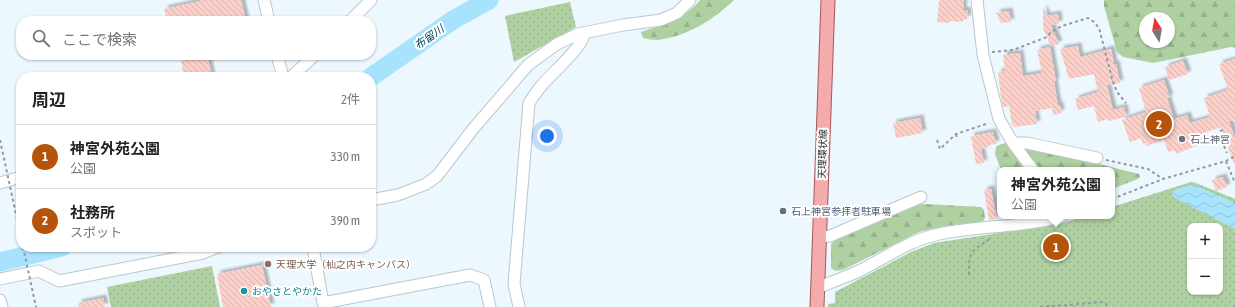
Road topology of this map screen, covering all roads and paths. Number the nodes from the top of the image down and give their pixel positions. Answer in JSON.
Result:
{"nodes":[{"id":1,"x":264,"y":0,"type":"edge"},
{"id":2,"x":371,"y":0,"type":"edge"},
{"id":3,"x":690,"y":0,"type":"edge"},
{"id":4,"x":828,"y":0,"type":"edge"},
{"id":5,"x":977,"y":0,"type":"edge"},
{"id":6,"x":268,"y":16,"type":"edge"},
{"id":7,"x":355,"y":16,"type":"edge"},
{"id":8,"x":584,"y":33,"type":"junction"},
{"id":9,"x":984,"y":55,"type":"junction"},
{"id":10,"x":278,"y":60,"type":"edge"},
{"id":11,"x":310,"y":60,"type":"edge"},
{"id":12,"x":282,"y":72,"type":"edge"},
{"id":13,"x":296,"y":72,"type":"edge"},
{"id":14,"x":1126,"y":103,"type":"dead end"},
{"id":15,"x":999,"y":119,"type":"junction"},
{"id":16,"x":1224,"y":130,"type":"dead end"},
{"id":17,"x":1220,"y":131,"type":"dead end"},
{"id":18,"x":956,"y":134,"type":"junction"},
{"id":19,"x":0,"y":140,"type":"edge"},
{"id":20,"x":937,"y":140,"type":"dead end"},
{"id":21,"x":957,"y":140,"type":"dead end"},
{"id":22,"x":1013,"y":143,"type":"junction"},
{"id":23,"x":1224,"y":146,"type":"dead end"},
{"id":24,"x":1227,"y":153,"type":"dead end"},
{"id":25,"x":1235,"y":156,"type":"edge"},
{"id":26,"x":1097,"y":158,"type":"joint"},
{"id":27,"x":1226,"y":161,"type":"junction"},
{"id":28,"x":1031,"y":167,"type":"edge"},
{"id":29,"x":16,"y":178,"type":"edge"},
{"id":30,"x":1163,"y":179,"type":"junction"},
{"id":31,"x":0,"y":183,"type":"edge"},
{"id":32,"x":1235,"y":183,"type":"edge"},
{"id":33,"x":921,"y":197,"type":"dead end"},
{"id":34,"x":1115,"y":198,"type":"edge"},
{"id":35,"x":376,"y":199,"type":"edge"},
{"id":36,"x":16,"y":214,"type":"edge"},
{"id":37,"x":1050,"y":219,"type":"edge"},
{"id":38,"x":995,"y":227,"type":"junction"},
{"id":39,"x":820,"y":237,"type":"junction"},
{"id":40,"x":24,"y":252,"type":"edge"},
{"id":41,"x":206,"y":252,"type":"edge"},
{"id":42,"x":314,"y":252,"type":"edge"},
{"id":43,"x":969,"y":275,"type":"dead end"},
{"id":44,"x":0,"y":279,"type":"edge"},
{"id":45,"x":819,"y":287,"type":"junction"},
{"id":46,"x":0,"y":300,"type":"edge"},
{"id":47,"x":2,"y":307,"type":"edge"},
{"id":48,"x":36,"y":307,"type":"edge"},
{"id":49,"x":490,"y":307,"type":"edge"},
{"id":50,"x":519,"y":307,"type":"edge"},
{"id":51,"x":817,"y":307,"type":"edge"},
{"id":52,"x":1040,"y":307,"type":"edge"},
{"id":53,"x":1109,"y":307,"type":"edge"}],
"edges":[{"from":1,"to":6,"type":"street"},
{"from":2,"to":7,"type":"street"},
{"from":3,"to":8,"type":"street"},
{"from":4,"to":39,"type":"main road","name":"天理環状線"},
{"from":5,"to":9,"type":"street"},
{"from":8,"to":35,"type":"street"},
{"from":8,"to":50,"type":"street"},
{"from":9,"to":14,"type":"path"},
{"from":9,"to":15,"type":"street"},
{"from":10,"to":12,"type":"street"},
{"from":11,"to":13,"type":"street"},
{"from":15,"to":18,"type":"path"},
{"from":15,"to":22,"type":"street"},
{"from":16,"to":17,"type":"path"},
{"from":18,"to":20,"type":"path"},
{"from":18,"to":21,"type":"path"},
{"from":19,"to":36,"type":"path","bridge":true},
{"from":22,"to":26,"type":"street"},
{"from":22,"to":28,"type":"street"},
{"from":23,"to":24,"type":"path"},
{"from":25,"to":27,"type":"path"},
{"from":26,"to":30,"type":"path"},
{"from":27,"to":30,"type":"path"},
{"from":27,"to":32,"type":"path"},
{"from":29,"to":31,"type":"street"},
{"from":30,"to":34,"type":"path"},
{"from":33,"to":39,"type":"street"},
{"from":37,"to":38,"type":"street"},
{"from":38,"to":43,"type":"path"},
{"from":38,"to":45,"type":"street"},
{"from":39,"to":45,"type":"main road","name":"天理環状線"},
{"from":40,"to":48,"type":"path","bridge":true},
{"from":41,"to":44,"type":"street"},
{"from":42,"to":49,"type":"street"},
{"from":45,"to":51,"type":"main road","name":"天理環状線"},
{"from":46,"to":47,"type":"street"},
{"from":52,"to":53,"type":"path"}]}
